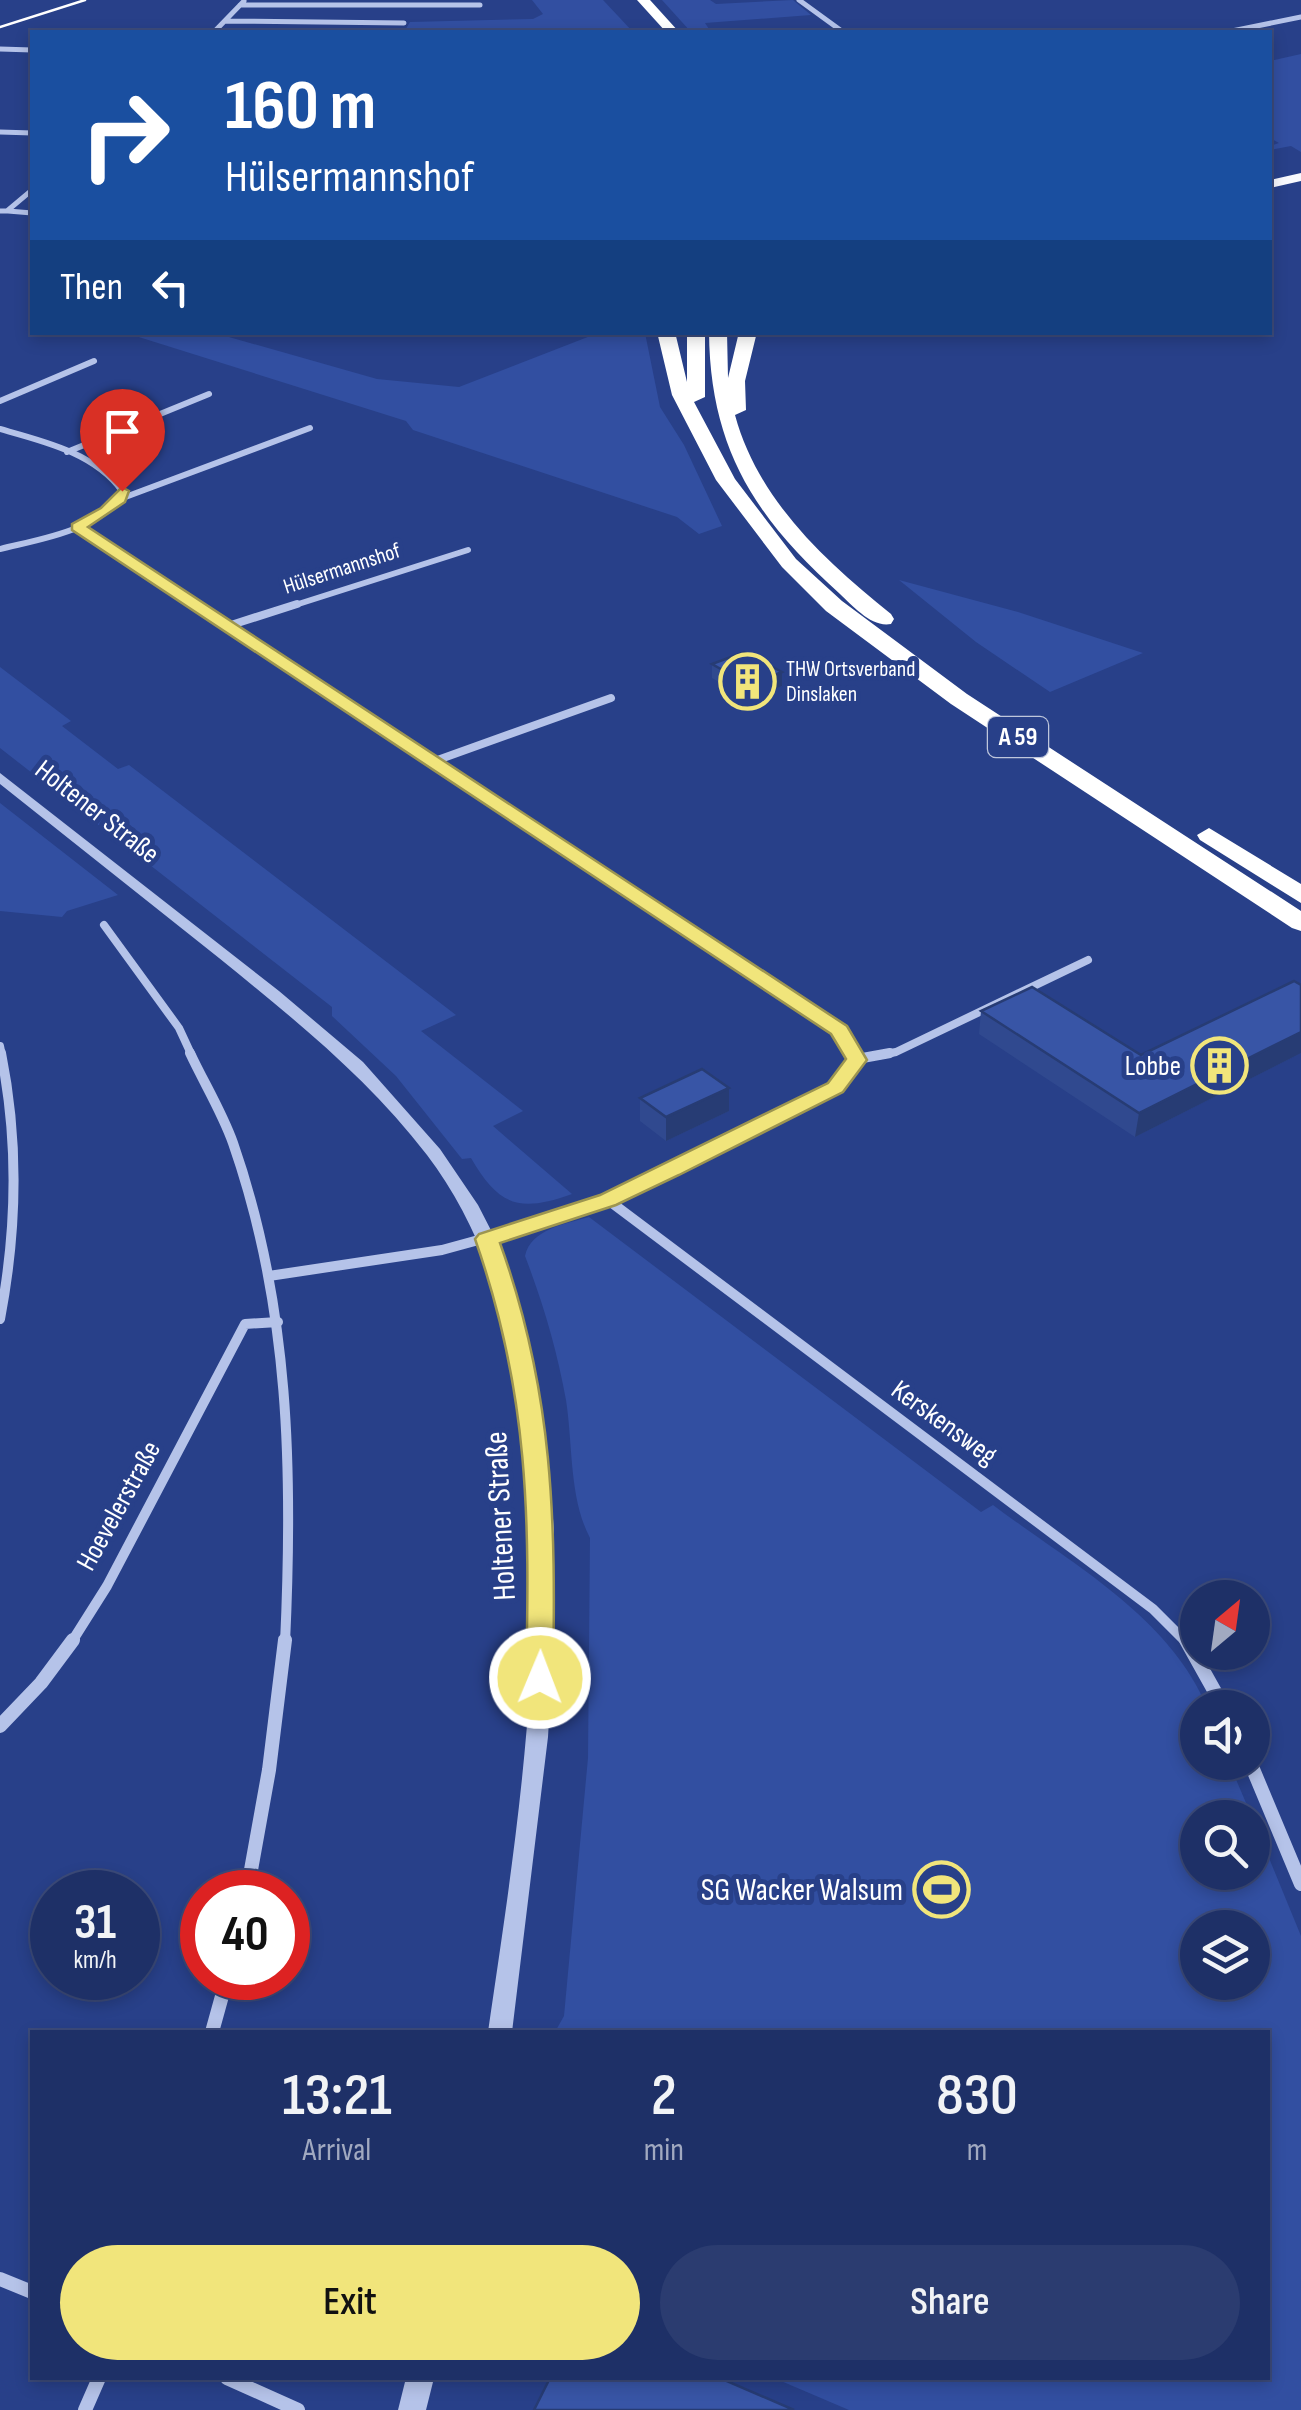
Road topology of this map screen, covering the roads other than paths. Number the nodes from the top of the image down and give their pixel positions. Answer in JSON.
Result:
{"nodes":[{"id":1,"x":643,"y":0,"type":"edge"},
{"id":2,"x":799,"y":0,"type":"edge"},
{"id":3,"x":627,"y":1,"type":"edge"},
{"id":4,"x":410,"y":2,"type":"edge"},
{"id":5,"x":242,"y":3,"type":"edge"},
{"id":6,"x":480,"y":5,"type":"dead end"},
{"id":7,"x":1301,"y":17,"type":"edge"},
{"id":8,"x":225,"y":22,"type":"junction"},
{"id":9,"x":404,"y":23,"type":"junction"},
{"id":10,"x":216,"y":30,"type":"edge"},
{"id":11,"x":400,"y":30,"type":"edge"},
{"id":12,"x":653,"y":30,"type":"edge"},
{"id":13,"x":670,"y":30,"type":"edge"},
{"id":14,"x":840,"y":30,"type":"edge"},
{"id":15,"x":1237,"y":30,"type":"edge"},
{"id":16,"x":0,"y":50,"type":"edge"},
{"id":17,"x":30,"y":50,"type":"edge"},
{"id":18,"x":0,"y":132,"type":"edge"},
{"id":19,"x":30,"y":133,"type":"edge"},
{"id":20,"x":1301,"y":177,"type":"edge"},
{"id":21,"x":1272,"y":184,"type":"edge"},
{"id":22,"x":30,"y":192,"type":"edge"},
{"id":23,"x":4,"y":211,"type":"edge"},
{"id":24,"x":30,"y":213,"type":"edge"},
{"id":25,"x":667,"y":335,"type":"edge"},
{"id":26,"x":696,"y":335,"type":"edge"},
{"id":27,"x":718,"y":335,"type":"edge"},
{"id":28,"x":747,"y":335,"type":"edge"},
{"id":29,"x":94,"y":361,"type":"dead end"},
{"id":30,"x":209,"y":394,"type":"dead end"},
{"id":31,"x":0,"y":401,"type":"edge"},
{"id":32,"x":310,"y":428,"type":"dead end"},
{"id":33,"x":0,"y":429,"type":"edge"},
{"id":34,"x":702,"y":430,"type":"junction"},
{"id":35,"x":67,"y":452,"type":"junction"},
{"id":36,"x":740,"y":458,"type":"junction"},
{"id":37,"x":120,"y":499,"type":"junction"},
{"id":38,"x":77,"y":527,"type":"junction"},
{"id":39,"x":0,"y":549,"type":"edge"},
{"id":40,"x":468,"y":550,"type":"dead end"},
{"id":41,"x":228,"y":626,"type":"junction"},
{"id":42,"x":611,"y":698,"type":"dead end"},
{"id":43,"x":432,"y":762,"type":"junction"},
{"id":44,"x":0,"y":777,"type":"edge"},
{"id":45,"x":1284,"y":892,"type":"edge"},
{"id":46,"x":1301,"y":923,"type":"edge"},
{"id":47,"x":104,"y":925,"type":"dead end"},
{"id":48,"x":1088,"y":960,"type":"dead end"},
{"id":49,"x":0,"y":1046,"type":"edge"},
{"id":50,"x":857,"y":1060,"type":"junction"},
{"id":51,"x":0,"y":1144,"type":"edge"},
{"id":52,"x":16,"y":1148,"type":"junction"},
{"id":53,"x":608,"y":1200,"type":"junction"},
{"id":54,"x":487,"y":1239,"type":"junction"},
{"id":55,"x":270,"y":1276,"type":"junction"},
{"id":56,"x":0,"y":1320,"type":"edge"},
{"id":57,"x":278,"y":1322,"type":"junction"},
{"id":58,"x":1214,"y":1690,"type":"edge"},
{"id":59,"x":0,"y":1726,"type":"edge"},
{"id":60,"x":1258,"y":1780,"type":"edge"},
{"id":61,"x":250,"y":1870,"type":"edge"},
{"id":62,"x":1301,"y":1884,"type":"edge"},
{"id":63,"x":221,"y":2000,"type":"edge"},
{"id":64,"x":213,"y":2030,"type":"edge"},
{"id":65,"x":500,"y":2030,"type":"edge"},
{"id":66,"x":0,"y":2279,"type":"edge"},
{"id":67,"x":30,"y":2291,"type":"edge"},
{"id":68,"x":98,"y":2380,"type":"edge"},
{"id":69,"x":231,"y":2380,"type":"edge"},
{"id":70,"x":420,"y":2380,"type":"edge"},
{"id":71,"x":85,"y":2410,"type":"edge"},
{"id":72,"x":298,"y":2410,"type":"edge"},
{"id":73,"x":412,"y":2410,"type":"edge"}],
"edges":[{"from":1,"to":13,"type":"highway"},
{"from":2,"to":14,"type":"street"},
{"from":3,"to":12,"type":"highway"},
{"from":4,"to":5,"type":"street"},
{"from":4,"to":6,"type":"street"},
{"from":4,"to":9,"type":"street"},
{"from":5,"to":8,"type":"street"},
{"from":7,"to":15,"type":"street"},
{"from":8,"to":9,"type":"street"},
{"from":8,"to":10,"type":"street"},
{"from":9,"to":11,"type":"street"},
{"from":16,"to":17,"type":"street"},
{"from":18,"to":19,"type":"street"},
{"from":20,"to":21,"type":"main road"},
{"from":22,"to":23,"type":"street"},
{"from":23,"to":24,"type":"street"},
{"from":25,"to":34,"type":"highway"},
{"from":26,"to":34,"type":"highway","number":"A 59"},
{"from":27,"to":36,"type":"highway","number":"A 59"},
{"from":28,"to":36,"type":"highway"},
{"from":29,"to":31,"type":"street"},
{"from":30,"to":35,"type":"street"},
{"from":32,"to":37,"type":"street"},
{"from":33,"to":35,"type":"street"},
{"from":34,"to":45,"type":"highway","number":"A 59"},
{"from":35,"to":37,"type":"street"},
{"from":36,"to":45,"type":"highway","number":"A 59"},
{"from":37,"to":38,"type":"street"},
{"from":38,"to":39,"type":"street"},
{"from":38,"to":41,"type":"street"},
{"from":40,"to":41,"type":"street","name":"Hülsermannshof"},
{"from":41,"to":43,"type":"street"},
{"from":42,"to":43,"type":"street"},
{"from":43,"to":50,"type":"street"},
{"from":44,"to":54,"type":"street","name":"Holtener Straße"},
{"from":45,"to":46,"type":"highway","number":"A 59"},
{"from":47,"to":55,"type":"street"},
{"from":48,"to":50,"type":"street"},
{"from":49,"to":52,"type":"street"},
{"from":50,"to":53,"type":"street"},
{"from":51,"to":52,"type":"street"},
{"from":52,"to":56,"type":"street"},
{"from":53,"to":54,"type":"street"},
{"from":53,"to":58,"type":"street","name":"Kerskensweg"},
{"from":54,"to":55,"type":"street"},
{"from":54,"to":65,"type":"street","name":"Holtener Straße"},
{"from":55,"to":57,"type":"street"},
{"from":57,"to":59,"type":"street","name":"Hoevelerstraße"},
{"from":57,"to":61,"type":"street"},
{"from":60,"to":62,"type":"street"},
{"from":63,"to":64,"type":"street"},
{"from":66,"to":67,"type":"street"},
{"from":68,"to":71,"type":"street"},
{"from":69,"to":72,"type":"street"},
{"from":70,"to":73,"type":"street"}]}
